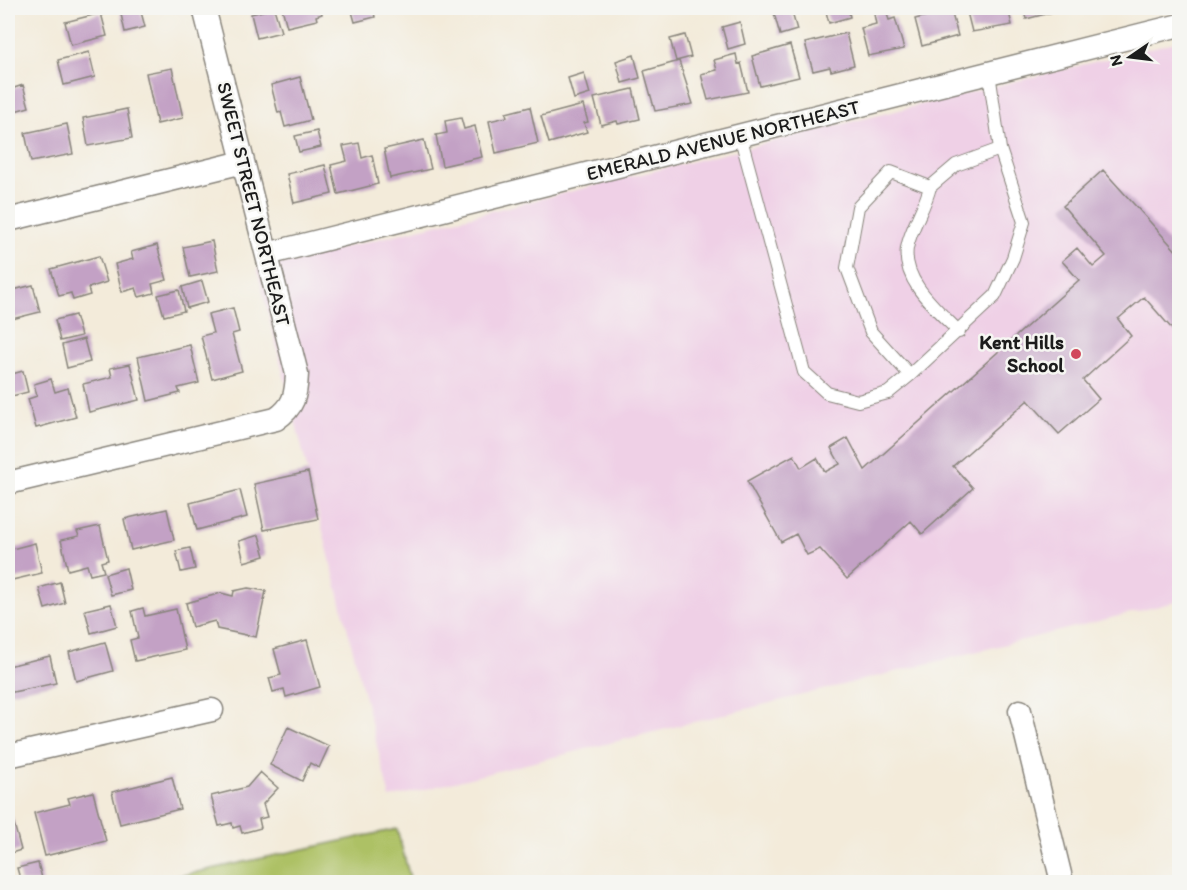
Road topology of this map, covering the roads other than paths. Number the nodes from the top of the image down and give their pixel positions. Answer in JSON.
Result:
{"nodes":[{"id":1,"x":204,"y":8,"type":"edge"},
{"id":2,"x":1179,"y":25,"type":"edge"},
{"id":3,"x":989,"y":73,"type":"junction"},
{"id":4,"x":740,"y":135,"type":"junction"},
{"id":5,"x":1000,"y":149,"type":"junction"},
{"id":6,"x":243,"y":162,"type":"junction"},
{"id":7,"x":930,"y":187,"type":"junction"},
{"id":8,"x":8,"y":220,"type":"edge"},
{"id":9,"x":267,"y":254,"type":"junction"},
{"id":10,"x":959,"y":332,"type":"junction"},
{"id":11,"x":910,"y":375,"type":"junction"},
{"id":12,"x":8,"y":483,"type":"edge"},
{"id":13,"x":212,"y":710,"type":"dead end"},
{"id":14,"x":1020,"y":711,"type":"dead end"},
{"id":15,"x":8,"y":756,"type":"edge"},
{"id":16,"x":1062,"y":882,"type":"edge"}],
"edges":[{"from":1,"to":6,"type":"street","name":"SWEET STREET NORTHEAST"},
{"from":2,"to":3,"type":"street","name":"EMERALD AVENUE NORTHEAST"},
{"from":3,"to":4,"type":"street","name":"EMERALD AVENUE NORTHEAST"},
{"from":3,"to":5,"type":"lane"},
{"from":4,"to":9,"type":"street","name":"EMERALD AVENUE NORTHEAST"},
{"from":4,"to":11,"type":"lane"},
{"from":5,"to":7,"type":"lane"},
{"from":5,"to":10,"type":"lane"},
{"from":6,"to":8,"type":"street"},
{"from":6,"to":9,"type":"street","name":"SWEET STREET NORTHEAST"},
{"from":7,"to":10,"type":"lane"},
{"from":7,"to":11,"type":"lane"},
{"from":9,"to":12,"type":"street","name":"SWEET STREET NORTHEAST"},
{"from":10,"to":11,"type":"lane"},
{"from":13,"to":15,"type":"street"},
{"from":14,"to":16,"type":"street"}]}
